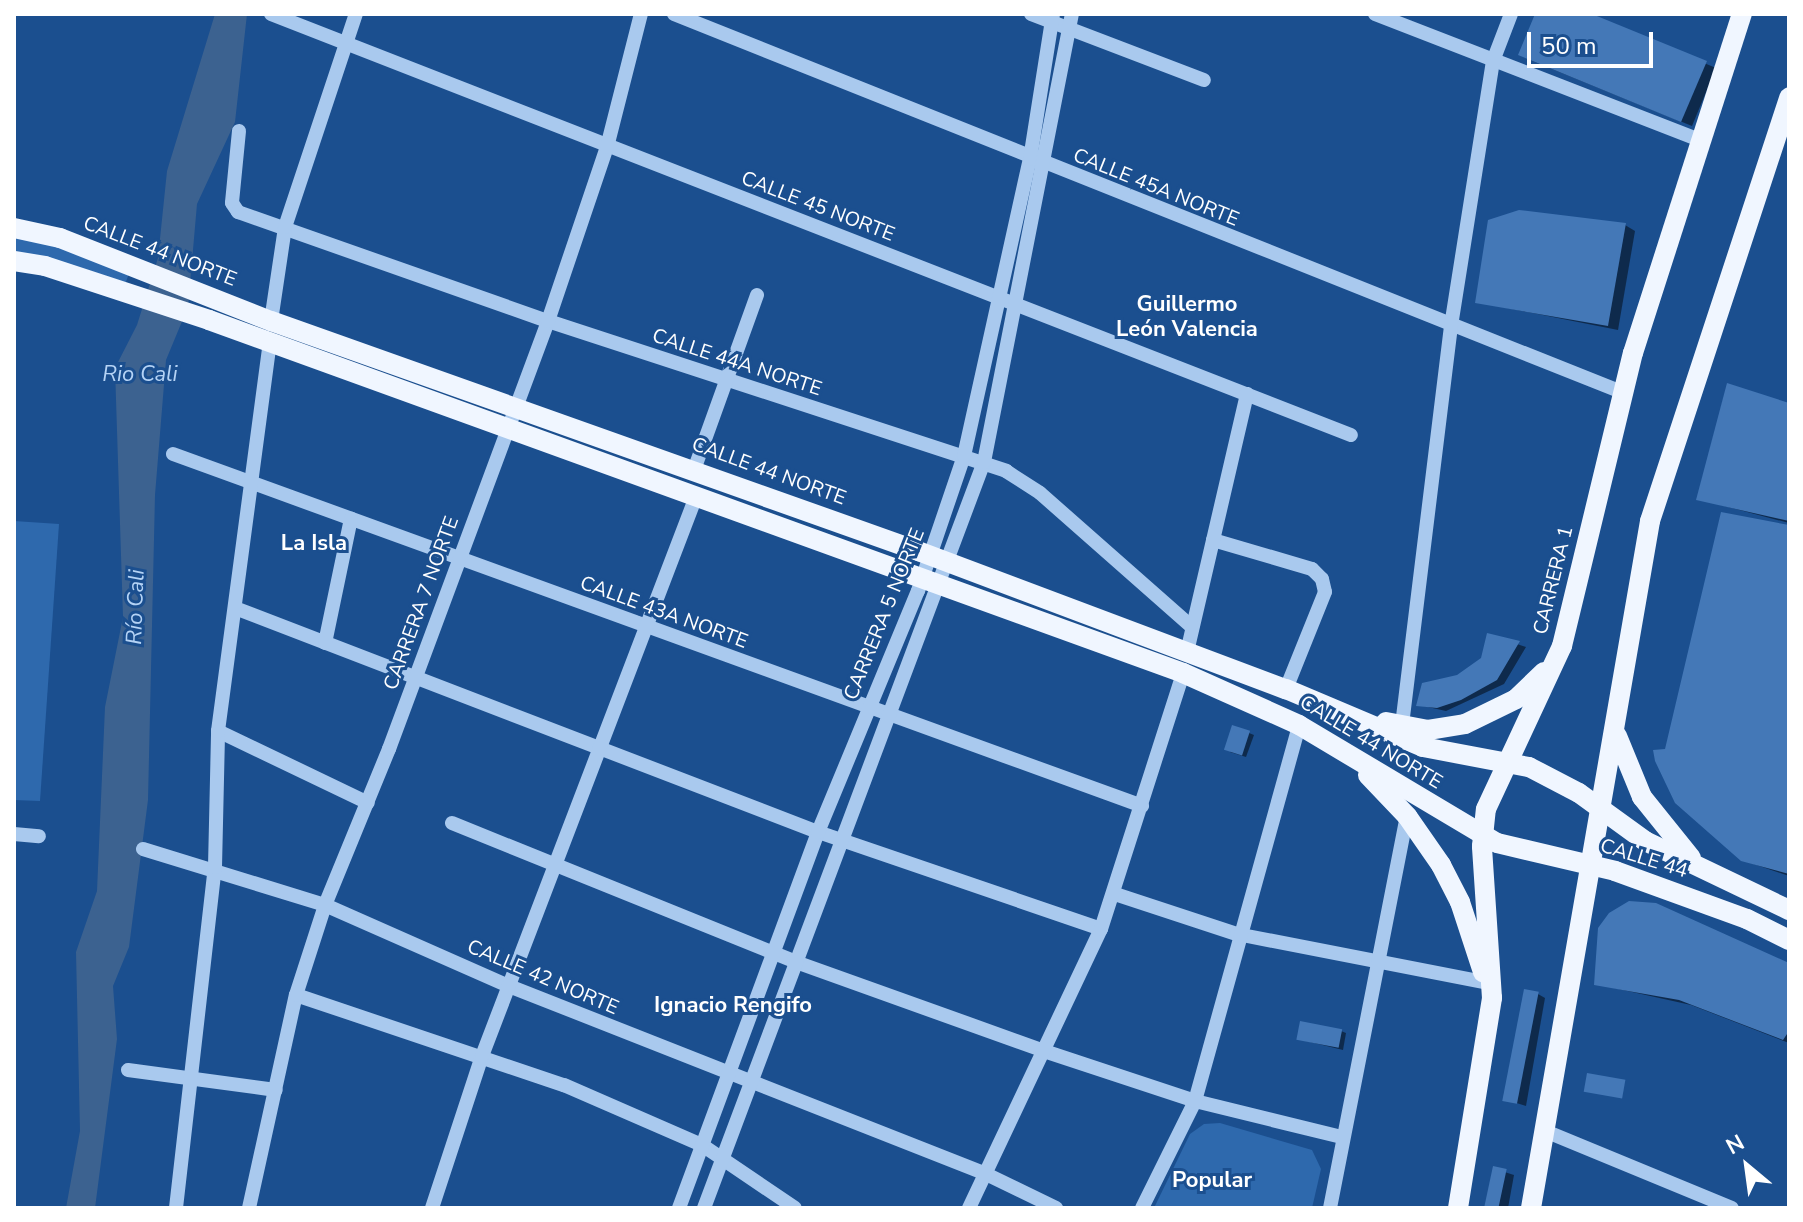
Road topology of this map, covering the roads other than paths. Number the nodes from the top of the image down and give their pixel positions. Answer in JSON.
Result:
{"nodes":[{"id":1,"x":271,"y":14,"type":"edge"},
{"id":2,"x":356,"y":14,"type":"edge"},
{"id":3,"x":641,"y":14,"type":"edge"},
{"id":4,"x":674,"y":14,"type":"edge"},
{"id":5,"x":1031,"y":14,"type":"edge"},
{"id":6,"x":1375,"y":14,"type":"edge"},
{"id":7,"x":1511,"y":14,"type":"edge"},
{"id":8,"x":1742,"y":14,"type":"edge"},
{"id":9,"x":1052,"y":18,"type":"edge"},
{"id":10,"x":1070,"y":21,"type":"edge"},
{"id":11,"x":343,"y":44,"type":"junction"},
{"id":12,"x":1493,"y":61,"type":"junction"},
{"id":13,"x":1204,"y":80,"type":"dead end"},
{"id":14,"x":1789,"y":97,"type":"edge"},
{"id":15,"x":239,"y":131,"type":"dead end"},
{"id":16,"x":1702,"y":141,"type":"junction"},
{"id":17,"x":607,"y":147,"type":"junction"},
{"id":18,"x":1030,"y":159,"type":"junction"},
{"id":19,"x":1045,"y":165,"type":"junction"},
{"id":20,"x":285,"y":227,"type":"junction"},
{"id":21,"x":14,"y":228,"type":"edge"},
{"id":22,"x":14,"y":261,"type":"edge"},
{"id":23,"x":757,"y":295,"type":"dead end"},
{"id":24,"x":1001,"y":298,"type":"junction"},
{"id":25,"x":1017,"y":304,"type":"junction"},
{"id":26,"x":271,"y":321,"type":"junction"},
{"id":27,"x":548,"y":321,"type":"junction"},
{"id":28,"x":1451,"y":326,"type":"junction"},
{"id":29,"x":270,"y":343,"type":"junction"},
{"id":30,"x":726,"y":380,"type":"junction"},
{"id":31,"x":1624,"y":393,"type":"junction"},
{"id":32,"x":1247,"y":394,"type":"junction"},
{"id":33,"x":516,"y":405,"type":"junction"},
{"id":34,"x":508,"y":426,"type":"junction"},
{"id":35,"x":1351,"y":435,"type":"dead end"},
{"id":36,"x":173,"y":454,"type":"dead end"},
{"id":37,"x":964,"y":456,"type":"junction"},
{"id":38,"x":984,"y":462,"type":"junction"},
{"id":39,"x":694,"y":470,"type":"junction"},
{"id":40,"x":251,"y":482,"type":"junction"},
{"id":41,"x":695,"y":499,"type":"junction"},
{"id":42,"x":351,"y":519,"type":"junction"},
{"id":43,"x":1213,"y":540,"type":"junction"},
{"id":44,"x":459,"y":558,"type":"junction"},
{"id":45,"x":939,"y":559,"type":"junction"},
{"id":46,"x":931,"y":582,"type":"junction"},
{"id":47,"x":235,"y":608,"type":"junction"},
{"id":48,"x":643,"y":627,"type":"junction"},
{"id":49,"x":1192,"y":627,"type":"junction"},
{"id":50,"x":325,"y":643,"type":"junction"},
{"id":51,"x":1562,"y":646,"type":"junction"},
{"id":52,"x":1187,"y":652,"type":"junction"},
{"id":53,"x":1183,"y":673,"type":"junction"},
{"id":54,"x":414,"y":677,"type":"junction"},
{"id":55,"x":1286,"y":689,"type":"junction"},
{"id":56,"x":868,"y":707,"type":"junction"},
{"id":57,"x":889,"y":714,"type":"junction"},
{"id":58,"x":1350,"y":716,"type":"junction"},
{"id":59,"x":1299,"y":725,"type":"junction"},
{"id":60,"x":1402,"y":725,"type":"junction"},
{"id":61,"x":1616,"y":730,"type":"junction"},
{"id":62,"x":218,"y":731,"type":"junction"},
{"id":63,"x":1327,"y":743,"type":"junction"},
{"id":64,"x":597,"y":750,"type":"junction"},
{"id":65,"x":1506,"y":760,"type":"junction"},
{"id":66,"x":368,"y":803,"type":"junction"},
{"id":67,"x":1142,"y":806,"type":"junction"},
{"id":68,"x":1602,"y":814,"type":"junction"},
{"id":69,"x":1407,"y":816,"type":"junction"},
{"id":70,"x":452,"y":823,"type":"dead end"},
{"id":71,"x":818,"y":832,"type":"junction"},
{"id":72,"x":14,"y":834,"type":"edge"},
{"id":73,"x":39,"y":836,"type":"dead end"},
{"id":74,"x":1481,"y":836,"type":"junction"},
{"id":75,"x":844,"y":841,"type":"junction"},
{"id":76,"x":143,"y":849,"type":"dead end"},
{"id":77,"x":555,"y":864,"type":"junction"},
{"id":78,"x":215,"y":867,"type":"junction"},
{"id":79,"x":1591,"y":867,"type":"junction"},
{"id":80,"x":1703,"y":869,"type":"junction"},
{"id":81,"x":1115,"y":894,"type":"junction"},
{"id":82,"x":325,"y":905,"type":"junction"},
{"id":83,"x":1789,"y":910,"type":"edge"},
{"id":84,"x":1101,"y":929,"type":"junction"},
{"id":85,"x":1237,"y":934,"type":"junction"},
{"id":86,"x":1789,"y":940,"type":"edge"},
{"id":87,"x":775,"y":954,"type":"junction"},
{"id":88,"x":793,"y":961,"type":"junction"},
{"id":89,"x":1376,"y":962,"type":"junction"},
{"id":90,"x":1485,"y":982,"type":"junction"},
{"id":91,"x":509,"y":986,"type":"junction"},
{"id":92,"x":296,"y":995,"type":"junction"},
{"id":93,"x":1491,"y":1017,"type":"junction"},
{"id":94,"x":1044,"y":1051,"type":"junction"},
{"id":95,"x":482,"y":1056,"type":"junction"},
{"id":96,"x":128,"y":1070,"type":"dead end"},
{"id":97,"x":727,"y":1074,"type":"junction"},
{"id":98,"x":189,"y":1079,"type":"junction"},
{"id":99,"x":748,"y":1084,"type":"junction"},
{"id":100,"x":276,"y":1090,"type":"junction"},
{"id":101,"x":1195,"y":1101,"type":"junction"},
{"id":102,"x":1545,"y":1131,"type":"junction"},
{"id":103,"x":1342,"y":1137,"type":"junction"},
{"id":104,"x":702,"y":1145,"type":"junction"},
{"id":105,"x":720,"y":1161,"type":"junction"},
{"id":106,"x":986,"y":1174,"type":"junction"},
{"id":107,"x":176,"y":1208,"type":"edge"},
{"id":108,"x":249,"y":1208,"type":"edge"},
{"id":109,"x":432,"y":1208,"type":"edge"},
{"id":110,"x":679,"y":1208,"type":"edge"},
{"id":111,"x":704,"y":1208,"type":"edge"},
{"id":112,"x":795,"y":1208,"type":"edge"},
{"id":113,"x":969,"y":1208,"type":"edge"},
{"id":114,"x":1056,"y":1208,"type":"edge"},
{"id":115,"x":1142,"y":1208,"type":"edge"},
{"id":116,"x":1330,"y":1208,"type":"edge"},
{"id":117,"x":1458,"y":1208,"type":"edge"},
{"id":118,"x":1531,"y":1208,"type":"edge"},
{"id":119,"x":1732,"y":1208,"type":"edge"}],
"edges":[{"from":1,"to":11,"type":"street","name":"CALLE 45 NORTE"},
{"from":2,"to":11,"type":"street"},
{"from":3,"to":17,"type":"street","name":"CARRERA 7 NORTE"},
{"from":4,"to":18,"type":"street","name":"CALLE 45A NORTE"},
{"from":5,"to":9,"type":"street"},
{"from":6,"to":12,"type":"street"},
{"from":7,"to":12,"type":"street"},
{"from":8,"to":16,"type":"main road","name":"CARRERA 1"},
{"from":9,"to":10,"type":"street"},
{"from":9,"to":18,"type":"street","name":"CARRERA 5 NORTE"},
{"from":10,"to":13,"type":"street"},
{"from":10,"to":19,"type":"street","name":"CARRERA 5 NORTE"},
{"from":11,"to":17,"type":"street","name":"CALLE 45 NORTE"},
{"from":11,"to":20,"type":"street"},
{"from":12,"to":16,"type":"street"},
{"from":12,"to":28,"type":"street"},
{"from":14,"to":61,"type":"main road"},
{"from":15,"to":20,"type":"street","name":"CALLE 44A NORTE"},
{"from":16,"to":31,"type":"main road","name":"CARRERA 1"},
{"from":17,"to":24,"type":"street","name":"CALLE 45 NORTE"},
{"from":17,"to":27,"type":"street","name":"CARRERA 7 NORTE"},
{"from":18,"to":19,"type":"street","name":"CALLE 45A NORTE"},
{"from":18,"to":24,"type":"street","name":"CARRERA 5 NORTE"},
{"from":19,"to":25,"type":"street","name":"CARRERA 5 NORTE"},
{"from":19,"to":28,"type":"street","name":"CALLE 45A NORTE"},
{"from":20,"to":26,"type":"street"},
{"from":20,"to":27,"type":"street","name":"CALLE 44A NORTE"},
{"from":21,"to":26,"type":"main road","name":"CALLE 44 NORTE"},
{"from":22,"to":29,"type":"main road","name":"CALLE 44 NORTE"},
{"from":23,"to":30,"type":"street"},
{"from":24,"to":25,"type":"street","name":"CALLE 45 NORTE"},
{"from":24,"to":37,"type":"street","name":"CARRERA 5 NORTE"},
{"from":25,"to":32,"type":"street","name":"CALLE 45 NORTE"},
{"from":25,"to":38,"type":"street","name":"CARRERA 5 NORTE"},
{"from":26,"to":33,"type":"main road","name":"CALLE 44 NORTE"},
{"from":27,"to":30,"type":"street","name":"CALLE 44A NORTE"},
{"from":27,"to":33,"type":"street","name":"CARRERA 7 NORTE"},
{"from":28,"to":31,"type":"street","name":"CALLE 45A NORTE"},
{"from":28,"to":60,"type":"street"},
{"from":29,"to":34,"type":"main road","name":"CALLE 44 NORTE"},
{"from":29,"to":40,"type":"street"},
{"from":30,"to":37,"type":"street","name":"CALLE 44A NORTE"},
{"from":30,"to":39,"type":"street"},
{"from":31,"to":51,"type":"main road","name":"CARRERA 1"},
{"from":32,"to":35,"type":"street","name":"CALLE 45 NORTE"},
{"from":32,"to":43,"type":"street"},
{"from":33,"to":34,"type":"street","name":"CARRERA 7 NORTE"},
{"from":33,"to":39,"type":"main road","name":"CALLE 44 NORTE"},
{"from":34,"to":41,"type":"main road","name":"CALLE 44 NORTE"},
{"from":34,"to":44,"type":"street","name":"CARRERA 7 NORTE"},
{"from":36,"to":40,"type":"street","name":"CALLE 43A NORTE"},
{"from":37,"to":38,"type":"street","name":"CALLE 44A NORTE"},
{"from":37,"to":45,"type":"street","name":"CARRERA 5 NORTE"},
{"from":38,"to":45,"type":"street","name":"CARRERA 5 NORTE"},
{"from":38,"to":49,"type":"street","name":"CALLE 44A NORTE"},
{"from":39,"to":45,"type":"main road","name":"CALLE 44 NORTE"},
{"from":40,"to":42,"type":"street","name":"CALLE 43A NORTE"},
{"from":40,"to":47,"type":"street"},
{"from":41,"to":46,"type":"main road","name":"CALLE 44 NORTE"},
{"from":41,"to":48,"type":"street"},
{"from":42,"to":44,"type":"street","name":"CALLE 43A NORTE"},
{"from":42,"to":50,"type":"street"},
{"from":43,"to":49,"type":"street"},
{"from":43,"to":55,"type":"street"},
{"from":44,"to":48,"type":"street","name":"CALLE 43A NORTE"},
{"from":44,"to":54,"type":"street","name":"CARRERA 7 NORTE"},
{"from":45,"to":46,"type":"street","name":"CARRERA 5 NORTE"},
{"from":45,"to":52,"type":"main road","name":"CALLE 44 NORTE"},
{"from":46,"to":53,"type":"main road","name":"CALLE 44 NORTE"},
{"from":46,"to":56,"type":"street","name":"CARRERA 5 NORTE"},
{"from":46,"to":57,"type":"street","name":"CARRERA 5 NORTE"},
{"from":47,"to":50,"type":"street"},
{"from":47,"to":62,"type":"street"},
{"from":48,"to":56,"type":"street","name":"CALLE 43A NORTE"},
{"from":48,"to":64,"type":"street"},
{"from":49,"to":52,"type":"street"},
{"from":50,"to":54,"type":"street"},
{"from":51,"to":60,"type":"main road"},
{"from":51,"to":65,"type":"main road","name":"CARRERA 1"},
{"from":52,"to":55,"type":"main road","name":"CALLE 44 NORTE"},
{"from":53,"to":59,"type":"main road","name":"CALLE 44 NORTE"},
{"from":53,"to":67,"type":"street"},
{"from":54,"to":64,"type":"street"},
{"from":54,"to":66,"type":"street","name":"CARRERA 7 NORTE"},
{"from":55,"to":58,"type":"main road","name":"CALLE 44 NORTE"},
{"from":56,"to":57,"type":"street","name":"CALLE 43A NORTE"},
{"from":56,"to":71,"type":"street","name":"CARRERA 5 NORTE"},
{"from":57,"to":67,"type":"street","name":"CALLE 43A NORTE"},
{"from":57,"to":75,"type":"street","name":"CARRERA 5 NORTE"},
{"from":58,"to":60,"type":"main road"},
{"from":58,"to":65,"type":"main road","name":"CALLE 44 NORTE"},
{"from":59,"to":63,"type":"main road","name":"CALLE 44 NORTE"},
{"from":59,"to":85,"type":"street"},
{"from":61,"to":68,"type":"main road"},
{"from":61,"to":80,"type":"main road"},
{"from":62,"to":66,"type":"street"},
{"from":62,"to":78,"type":"street"},
{"from":63,"to":69,"type":"main road"},
{"from":63,"to":74,"type":"main road","name":"CALLE 44 NORTE"},
{"from":64,"to":71,"type":"street"},
{"from":64,"to":77,"type":"street"},
{"from":65,"to":68,"type":"main road","name":"CALLE 44"},
{"from":65,"to":74,"type":"main road","name":"CARRERA 1"},
{"from":66,"to":82,"type":"street","name":"CARRERA 7 NORTE"},
{"from":67,"to":81,"type":"street"},
{"from":68,"to":79,"type":"main road"},
{"from":68,"to":80,"type":"main road","name":"CALLE 44"},
{"from":69,"to":89,"type":"street"},
{"from":69,"to":90,"type":"main road"},
{"from":70,"to":77,"type":"street"},
{"from":71,"to":75,"type":"street"},
{"from":71,"to":87,"type":"street","name":"CARRERA 5 NORTE"},
{"from":72,"to":73,"type":"street"},
{"from":74,"to":79,"type":"main road","name":"CALLE 44"},
{"from":74,"to":93,"type":"main road","name":"CARRERA 1"},
{"from":75,"to":84,"type":"street"},
{"from":75,"to":88,"type":"street","name":"CARRERA 5 NORTE"},
{"from":76,"to":78,"type":"street","name":"CALLE 42 NORTE"},
{"from":77,"to":87,"type":"street"},
{"from":77,"to":91,"type":"street"},
{"from":78,"to":82,"type":"street","name":"CALLE 42 NORTE"},
{"from":78,"to":98,"type":"street"},
{"from":79,"to":86,"type":"main road","name":"CALLE 44"},
{"from":79,"to":102,"type":"main road"},
{"from":80,"to":83,"type":"main road","name":"CALLE 44"},
{"from":81,"to":84,"type":"street"},
{"from":81,"to":85,"type":"street"},
{"from":82,"to":91,"type":"street","name":"CALLE 42 NORTE"},
{"from":82,"to":92,"type":"street","name":"CARRERA 7 NORTE"},
{"from":84,"to":94,"type":"street"},
{"from":85,"to":89,"type":"street"},
{"from":85,"to":101,"type":"street"},
{"from":87,"to":88,"type":"street"},
{"from":87,"to":97,"type":"street","name":"CARRERA 5 NORTE"},
{"from":88,"to":94,"type":"street"},
{"from":88,"to":99,"type":"street","name":"CARRERA 5 NORTE"},
{"from":89,"to":90,"type":"street"},
{"from":89,"to":103,"type":"street"},
{"from":90,"to":93,"type":"main road"},
{"from":91,"to":95,"type":"street"},
{"from":91,"to":97,"type":"street","name":"CALLE 42 NORTE"},
{"from":92,"to":95,"type":"street"},
{"from":92,"to":100,"type":"street","name":"CARRERA 7 NORTE"},
{"from":93,"to":117,"type":"main road","name":"CARRERA 1"},
{"from":94,"to":101,"type":"street"},
{"from":94,"to":106,"type":"street"},
{"from":95,"to":104,"type":"street"},
{"from":95,"to":109,"type":"street"},
{"from":96,"to":98,"type":"street"},
{"from":97,"to":99,"type":"street","name":"CALLE 42 NORTE"},
{"from":97,"to":104,"type":"street","name":"CARRERA 5 NORTE"},
{"from":98,"to":100,"type":"street"},
{"from":98,"to":107,"type":"street"},
{"from":99,"to":105,"type":"street","name":"CARRERA 5 NORTE"},
{"from":99,"to":106,"type":"street","name":"CALLE 42 NORTE"},
{"from":100,"to":108,"type":"street","name":"CARRERA 7 NORTE"},
{"from":101,"to":103,"type":"street"},
{"from":101,"to":115,"type":"street"},
{"from":102,"to":118,"type":"main road"},
{"from":102,"to":119,"type":"street"},
{"from":103,"to":116,"type":"street"},
{"from":104,"to":105,"type":"street"},
{"from":104,"to":110,"type":"street","name":"CARRERA 5 NORTE"},
{"from":105,"to":111,"type":"street","name":"CARRERA 5 NORTE"},
{"from":105,"to":112,"type":"street"},
{"from":106,"to":113,"type":"street"},
{"from":106,"to":114,"type":"street","name":"CALLE 42 NORTE"}]}
